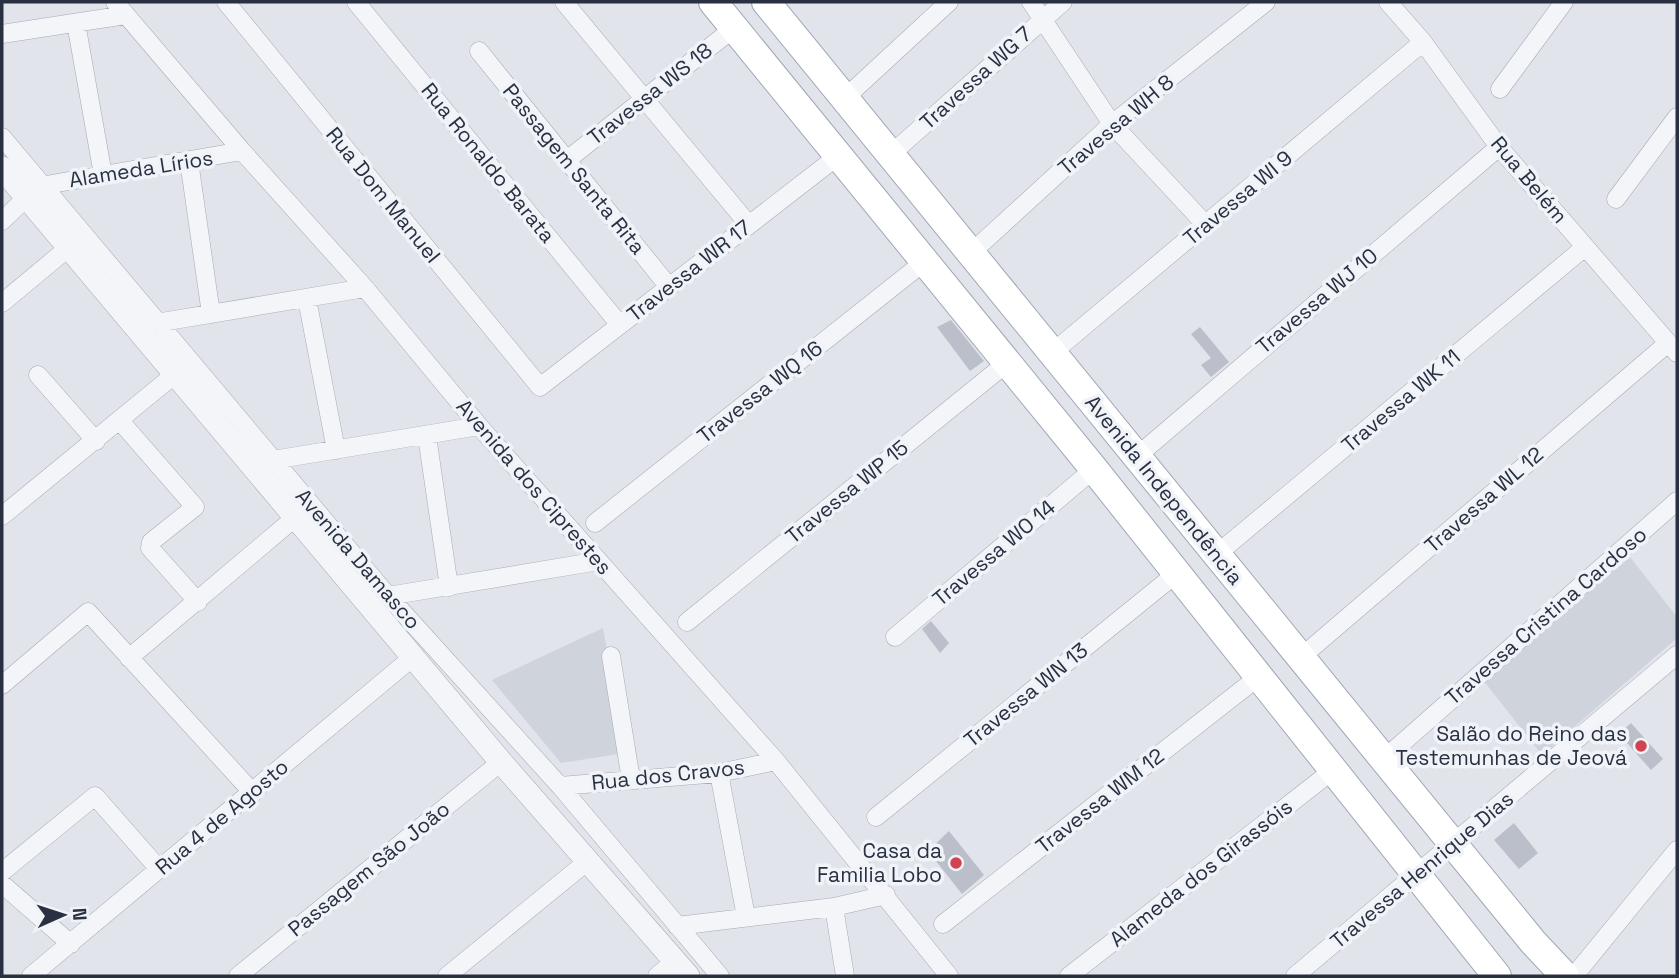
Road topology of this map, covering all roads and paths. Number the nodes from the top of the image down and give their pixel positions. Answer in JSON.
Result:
{"nodes":[{"id":1,"x":226,"y":2,"type":"edge"},
{"id":2,"x":356,"y":2,"type":"edge"},
{"id":3,"x":564,"y":2,"type":"edge"},
{"id":4,"x":713,"y":2,"type":"edge"},
{"id":5,"x":766,"y":2,"type":"edge"},
{"id":6,"x":949,"y":2,"type":"edge"},
{"id":7,"x":1031,"y":2,"type":"edge"},
{"id":8,"x":1063,"y":2,"type":"edge"},
{"id":9,"x":1266,"y":2,"type":"edge"},
{"id":10,"x":1388,"y":2,"type":"edge"},
{"id":11,"x":1564,"y":2,"type":"edge"},
{"id":12,"x":120,"y":9,"type":"edge"},
{"id":13,"x":1043,"y":18,"type":"junction"},
{"id":14,"x":76,"y":23,"type":"junction"},
{"id":15,"x":734,"y":28,"type":"junction"},
{"id":16,"x":2,"y":34,"type":"edge"},
{"id":17,"x":1423,"y":42,"type":"junction"},
{"id":18,"x":479,"y":51,"type":"dead end"},
{"id":19,"x":1500,"y":89,"type":"dead end"},
{"id":20,"x":845,"y":98,"type":"junction"},
{"id":21,"x":644,"y":100,"type":"junction"},
{"id":22,"x":1677,"y":117,"type":"edge"},
{"id":23,"x":1112,"y":124,"type":"junction"},
{"id":24,"x":2,"y":137,"type":"edge"},
{"id":25,"x":1499,"y":147,"type":"junction"},
{"id":26,"x":242,"y":152,"type":"junction"},
{"id":27,"x":890,"y":155,"type":"junction"},
{"id":28,"x":838,"y":156,"type":"junction"},
{"id":29,"x":567,"y":160,"type":"junction"},
{"id":30,"x":189,"y":161,"type":"junction"},
{"id":31,"x":2,"y":168,"type":"edge"},
{"id":32,"x":103,"y":175,"type":"junction"},
{"id":33,"x":33,"y":192,"type":"junction"},
{"id":34,"x":1616,"y":199,"type":"dead end"},
{"id":35,"x":2,"y":220,"type":"edge"},
{"id":36,"x":749,"y":225,"type":"junction"},
{"id":37,"x":1206,"y":225,"type":"junction"},
{"id":38,"x":1585,"y":247,"type":"junction"},
{"id":39,"x":68,"y":248,"type":"junction"},
{"id":40,"x":971,"y":253,"type":"junction"},
{"id":41,"x":924,"y":262,"type":"junction"},
{"id":42,"x":669,"y":287,"type":"junction"},
{"id":43,"x":365,"y":288,"type":"junction"},
{"id":44,"x":307,"y":299,"type":"junction"},
{"id":45,"x":2,"y":303,"type":"edge"},
{"id":46,"x":211,"y":314,"type":"junction"},
{"id":47,"x":156,"y":323,"type":"junction"},
{"id":48,"x":620,"y":325,"type":"junction"},
{"id":49,"x":1673,"y":348,"type":"edge"},
{"id":50,"x":1052,"y":353,"type":"junction"},
{"id":51,"x":1007,"y":362,"type":"junction"},
{"id":52,"x":38,"y":375,"type":"dead end"},
{"id":53,"x":174,"y":375,"type":"junction"},
{"id":54,"x":540,"y":387,"type":"joint"},
{"id":55,"x":121,"y":422,"type":"junction"},
{"id":56,"x":479,"y":426,"type":"junction"},
{"id":57,"x":427,"y":436,"type":"junction"},
{"id":58,"x":96,"y":441,"type":"junction"},
{"id":59,"x":336,"y":450,"type":"junction"},
{"id":60,"x":1136,"y":457,"type":"junction"},
{"id":61,"x":272,"y":460,"type":"junction"},
{"id":62,"x":1094,"y":469,"type":"junction"},
{"id":63,"x":1677,"y":501,"type":"edge"},
{"id":64,"x":2,"y":515,"type":"edge"},
{"id":65,"x":297,"y":516,"type":"junction"},
{"id":66,"x":595,"y":523,"type":"dead end"},
{"id":67,"x":1217,"y":554,"type":"junction"},
{"id":68,"x":599,"y":561,"type":"junction"},
{"id":69,"x":1177,"y":573,"type":"junction"},
{"id":70,"x":449,"y":587,"type":"junction"},
{"id":71,"x":388,"y":596,"type":"junction"},
{"id":72,"x":198,"y":602,"type":"junction"},
{"id":73,"x":687,"y":622,"type":"dead end"},
{"id":74,"x":895,"y":637,"type":"dead end"},
{"id":75,"x":1677,"y":655,"type":"edge"},
{"id":76,"x":611,"y":656,"type":"dead end"},
{"id":77,"x":413,"y":657,"type":"junction"},
{"id":78,"x":1300,"y":657,"type":"junction"},
{"id":79,"x":129,"y":658,"type":"junction"},
{"id":80,"x":1257,"y":678,"type":"junction"},
{"id":81,"x":2,"y":685,"type":"edge"},
{"id":82,"x":1384,"y":759,"type":"junction"},
{"id":83,"x":776,"y":761,"type":"junction"},
{"id":84,"x":501,"y":762,"type":"junction"},
{"id":85,"x":719,"y":773,"type":"junction"},
{"id":86,"x":631,"y":780,"type":"junction"},
{"id":87,"x":1340,"y":780,"type":"junction"},
{"id":88,"x":560,"y":786,"type":"junction"},
{"id":89,"x":253,"y":793,"type":"junction"},
{"id":90,"x":1430,"y":815,"type":"junction"},
{"id":91,"x":876,"y":817,"type":"dead end"},
{"id":92,"x":1453,"y":844,"type":"junction"},
{"id":93,"x":1677,"y":850,"type":"edge"},
{"id":94,"x":589,"y":860,"type":"junction"},
{"id":95,"x":159,"y":869,"type":"junction"},
{"id":96,"x":2,"y":873,"type":"edge"},
{"id":97,"x":1417,"y":874,"type":"junction"},
{"id":98,"x":2,"y":884,"type":"edge"},
{"id":99,"x":886,"y":895,"type":"junction"},
{"id":100,"x":1435,"y":897,"type":"junction"},
{"id":101,"x":834,"y":907,"type":"junction"},
{"id":102,"x":746,"y":917,"type":"junction"},
{"id":103,"x":943,"y":924,"type":"dead end"},
{"id":104,"x":677,"y":926,"type":"junction"},
{"id":105,"x":1533,"y":942,"type":"junction"},
{"id":106,"x":71,"y":944,"type":"junction"},
{"id":107,"x":682,"y":969,"type":"edge"},
{"id":108,"x":31,"y":976,"type":"edge"},
{"id":109,"x":238,"y":976,"type":"edge"},
{"id":110,"x":447,"y":976,"type":"edge"},
{"id":111,"x":657,"y":976,"type":"edge"},
{"id":112,"x":720,"y":976,"type":"edge"},
{"id":113,"x":845,"y":976,"type":"edge"},
{"id":114,"x":948,"y":976,"type":"edge"},
{"id":115,"x":1069,"y":976,"type":"edge"},
{"id":116,"x":1295,"y":976,"type":"edge"},
{"id":117,"x":1497,"y":976,"type":"edge"},
{"id":118,"x":1565,"y":976,"type":"edge"},
{"id":119,"x":1574,"y":976,"type":"edge"}],
"edges":[{"from":1,"to":54,"type":"street","name":"Rua Dom Manuel"},
{"from":2,"to":48,"type":"street","name":"Rua Ronaldo Barata"},
{"from":3,"to":21,"type":"street"},
{"from":4,"to":15,"type":"main road","name":"Avenida Independência"},
{"from":5,"to":20,"type":"main road","name":"Avenida Independência"},
{"from":6,"to":20,"type":"street"},
{"from":7,"to":13,"type":"street"},
{"from":8,"to":13,"type":"street","name":"Travessa WG 7"},
{"from":9,"to":23,"type":"street","name":"Travessa WH 8"},
{"from":10,"to":17,"type":"street","name":"Rua Belém"},
{"from":11,"to":19,"type":"street"},
{"from":12,"to":14,"type":"street"},
{"from":12,"to":26,"type":"street","name":"Avenida dos Ciprestes"},
{"from":13,"to":23,"type":"street"},
{"from":13,"to":27,"type":"street","name":"Travessa WG 7"},
{"from":14,"to":16,"type":"street"},
{"from":14,"to":32,"type":"street"},
{"from":15,"to":21,"type":"street","name":"Travessa WS 18"},
{"from":15,"to":28,"type":"main road","name":"Avenida Independência"},
{"from":17,"to":25,"type":"street","name":"Rua Belém"},
{"from":17,"to":37,"type":"street","name":"Travessa WI 9"},
{"from":18,"to":29,"type":"street","name":"Passagem Santa Rita"},
{"from":20,"to":27,"type":"main road","name":"Avenida Independência"},
{"from":21,"to":29,"type":"street","name":"Travessa WS 18"},
{"from":21,"to":36,"type":"street"},
{"from":22,"to":34,"type":"street"},
{"from":23,"to":37,"type":"street"},
{"from":23,"to":40,"type":"street","name":"Travessa WH 8"},
{"from":24,"to":33,"type":"street","name":"Avenida Damasco"},
{"from":25,"to":38,"type":"street","name":"Rua Belém"},
{"from":25,"to":60,"type":"street","name":"Travessa WJ 10"},
{"from":26,"to":30,"type":"street","name":"Alameda Lírios"},
{"from":26,"to":43,"type":"street","name":"Avenida dos Ciprestes"},
{"from":27,"to":40,"type":"main road","name":"Avenida Independência"},
{"from":28,"to":36,"type":"street","name":"Travessa WR 17"},
{"from":28,"to":41,"type":"main road","name":"Avenida Independência"},
{"from":29,"to":42,"type":"street","name":"Passagem Santa Rita"},
{"from":30,"to":32,"type":"street","name":"Alameda Lírios"},
{"from":30,"to":46,"type":"street"},
{"from":31,"to":33,"type":"street","name":"Avenida Damasco"},
{"from":32,"to":33,"type":"street","name":"Alameda Lírios"},
{"from":33,"to":35,"type":"street"},
{"from":33,"to":39,"type":"street","name":"Avenida Damasco"},
{"from":33,"to":47,"type":"street","name":"Avenida Damasco"},
{"from":36,"to":42,"type":"street","name":"Travessa WR 17"},
{"from":37,"to":50,"type":"street","name":"Travessa WI 9"},
{"from":38,"to":49,"type":"street","name":"Rua Belém"},
{"from":38,"to":67,"type":"street","name":"Travessa WK 11"},
{"from":39,"to":45,"type":"street"},
{"from":39,"to":53,"type":"street","name":"Avenida Damasco"},
{"from":40,"to":50,"type":"main road","name":"Avenida Independência"},
{"from":41,"to":51,"type":"main road","name":"Avenida Independência"},
{"from":41,"to":66,"type":"street","name":"Travessa WQ 16"},
{"from":42,"to":48,"type":"street","name":"Travessa WR 17"},
{"from":43,"to":44,"type":"street"},
{"from":43,"to":56,"type":"street","name":"Avenida dos Ciprestes"},
{"from":44,"to":46,"type":"street"},
{"from":44,"to":59,"type":"street"},
{"from":46,"to":47,"type":"street"},
{"from":47,"to":61,"type":"street","name":"Avenida Damasco"},
{"from":48,"to":54,"type":"street","name":"Travessa WR 17"},
{"from":49,"to":78,"type":"street","name":"Travessa WL 12"},
{"from":50,"to":60,"type":"main road","name":"Avenida Independência"},
{"from":51,"to":62,"type":"main road","name":"Avenida Independência"},
{"from":51,"to":73,"type":"street","name":"Travessa WP 15"},
{"from":52,"to":58,"type":"street"},
{"from":53,"to":55,"type":"street"},
{"from":53,"to":65,"type":"street","name":"Avenida Damasco"},
{"from":55,"to":58,"type":"street"},
{"from":55,"to":72,"type":"street"},
{"from":56,"to":57,"type":"street"},
{"from":56,"to":68,"type":"street","name":"Avenida dos Ciprestes"},
{"from":57,"to":59,"type":"street"},
{"from":57,"to":70,"type":"street"},
{"from":58,"to":64,"type":"street"},
{"from":59,"to":61,"type":"street"},
{"from":60,"to":67,"type":"main road","name":"Avenida Independência"},
{"from":61,"to":71,"type":"street","name":"Avenida Damasco"},
{"from":62,"to":69,"type":"main road","name":"Avenida Independência"},
{"from":62,"to":74,"type":"street","name":"Travessa WO 14"},
{"from":63,"to":82,"type":"street","name":"Travessa Cristina Cardoso"},
{"from":65,"to":72,"type":"street"},
{"from":65,"to":77,"type":"street","name":"Avenida Damasco"},
{"from":67,"to":78,"type":"main road","name":"Avenida Independência"},
{"from":68,"to":70,"type":"street"},
{"from":68,"to":83,"type":"street","name":"Avenida dos Ciprestes"},
{"from":69,"to":80,"type":"main road","name":"Avenida Independência"},
{"from":69,"to":91,"type":"street","name":"Travessa WN 13"},
{"from":70,"to":71,"type":"street"},
{"from":71,"to":88,"type":"street","name":"Avenida Damasco"},
{"from":72,"to":79,"type":"street"},
{"from":75,"to":92,"type":"street","name":"Travessa Henrique Dias"},
{"from":76,"to":86,"type":"street"},
{"from":77,"to":84,"type":"street","name":"Avenida Damasco"},
{"from":77,"to":89,"type":"street","name":"Rua 4 de Agosto"},
{"from":78,"to":82,"type":"main road","name":"Avenida Independência"},
{"from":79,"to":81,"type":"street"},
{"from":79,"to":89,"type":"street"},
{"from":80,"to":87,"type":"main road","name":"Avenida Independência"},
{"from":80,"to":103,"type":"street","name":"Travessa WM 12"},
{"from":82,"to":90,"type":"main road","name":"Avenida Independência"},
{"from":83,"to":85,"type":"street","name":"Rua dos Cravos"},
{"from":83,"to":99,"type":"street","name":"Avenida dos Ciprestes"},
{"from":84,"to":94,"type":"street","name":"Avenida Damasco"},
{"from":84,"to":109,"type":"street","name":"Passagem São João"},
{"from":85,"to":86,"type":"street","name":"Rua dos Cravos"},
{"from":85,"to":102,"type":"street"},
{"from":86,"to":88,"type":"street","name":"Rua dos Cravos"},
{"from":87,"to":90,"type":"main road"},
{"from":87,"to":97,"type":"main road","name":"Avenida Independência"},
{"from":87,"to":115,"type":"street","name":"Alameda dos Girassóis"},
{"from":88,"to":104,"type":"street","name":"Avenida Damasco"},
{"from":89,"to":95,"type":"street","name":"Rua 4 de Agosto"},
{"from":90,"to":92,"type":"main road","name":"Avenida Independência"},
{"from":92,"to":97,"type":"street","name":"Travessa Henrique Dias"},
{"from":92,"to":105,"type":"main road","name":"Avenida Independência"},
{"from":93,"to":119,"type":"street"},
{"from":94,"to":107,"type":"street","name":"Avenida Damasco"},
{"from":94,"to":110,"type":"street"},
{"from":95,"to":96,"type":"street"},
{"from":95,"to":106,"type":"street","name":"Rua 4 de Agosto"},
{"from":97,"to":100,"type":"main road","name":"Avenida Independência"},
{"from":97,"to":116,"type":"street","name":"Travessa Henrique Dias"},
{"from":98,"to":106,"type":"street"},
{"from":99,"to":101,"type":"street"},
{"from":99,"to":114,"type":"street","name":"Avenida dos Ciprestes"},
{"from":100,"to":105,"type":"main road"},
{"from":100,"to":117,"type":"main road","name":"Avenida Independência"},
{"from":101,"to":102,"type":"street"},
{"from":101,"to":113,"type":"street"},
{"from":102,"to":104,"type":"street"},
{"from":104,"to":112,"type":"street","name":"Avenida Damasco"},
{"from":105,"to":118,"type":"main road","name":"Avenida Independência"},
{"from":106,"to":108,"type":"street","name":"Rua 4 de Agosto"},
{"from":107,"to":111,"type":"street"}]}
